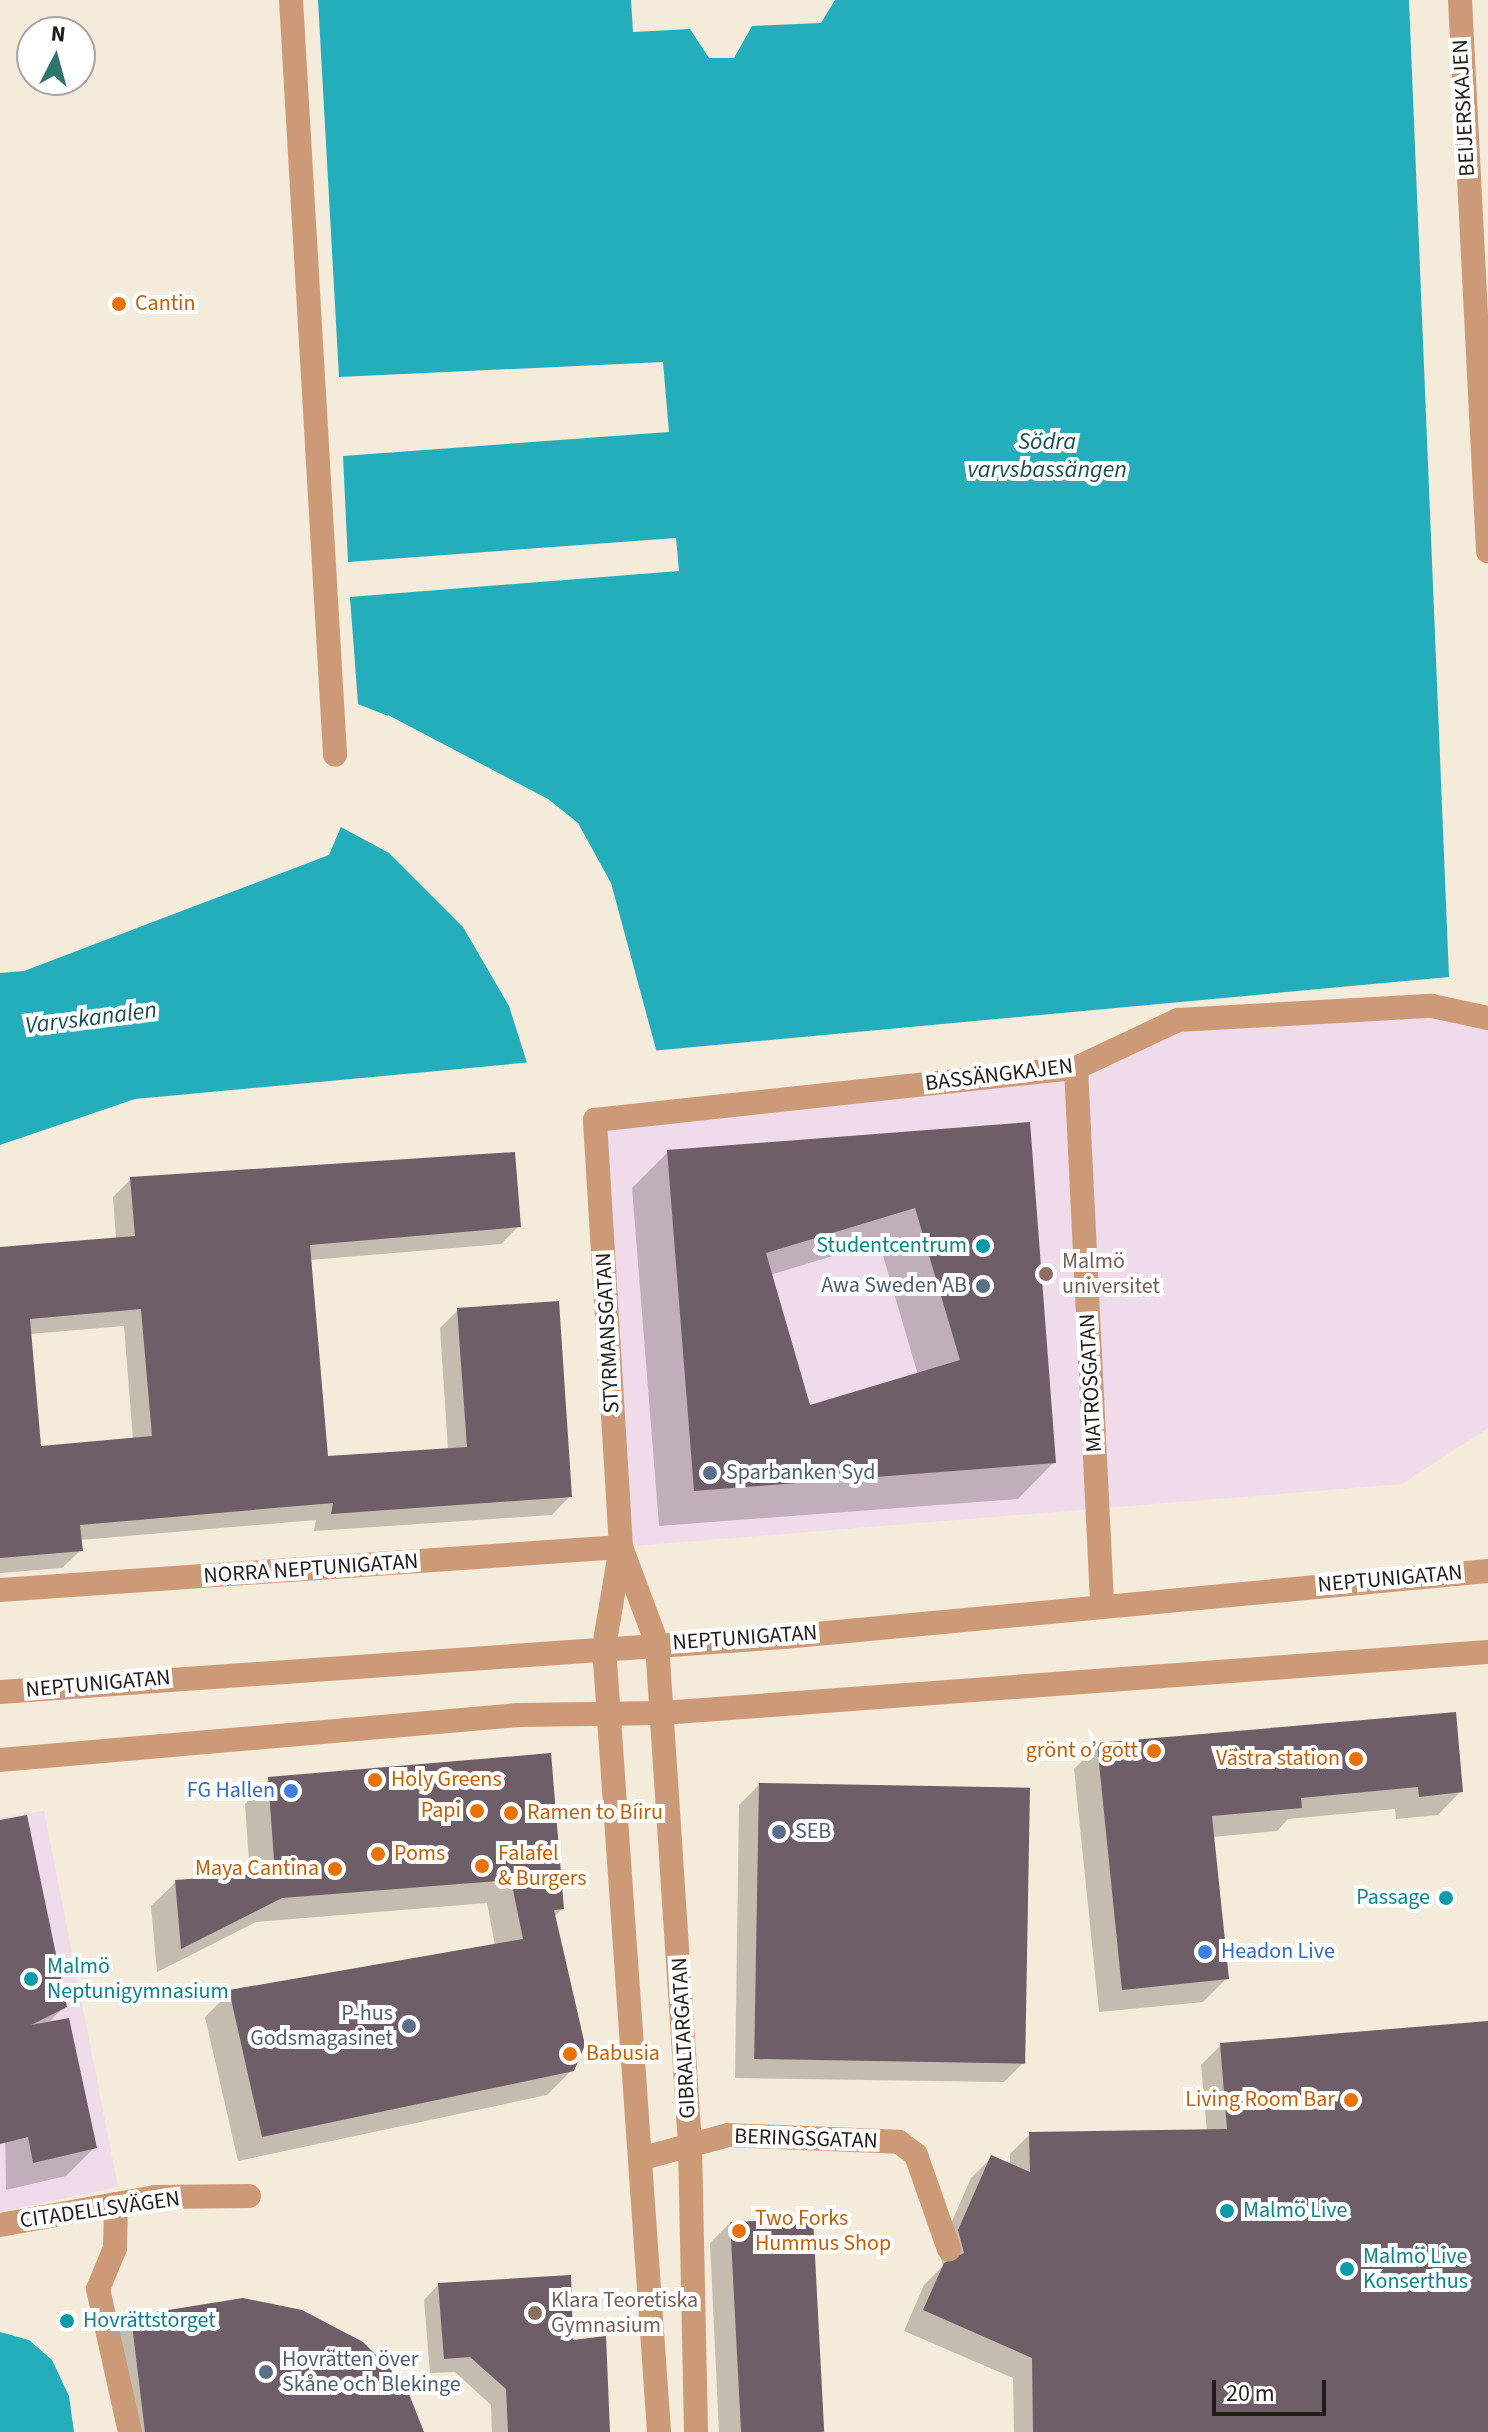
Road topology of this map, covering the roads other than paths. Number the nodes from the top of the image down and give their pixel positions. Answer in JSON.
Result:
{"nodes":[{"id":1,"x":291,"y":0,"type":"edge"},
{"id":2,"x":1460,"y":0,"type":"edge"},
{"id":3,"x":1488,"y":551,"type":"edge"},
{"id":4,"x":335,"y":755,"type":"dead end"},
{"id":5,"x":1488,"y":1018,"type":"edge"},
{"id":6,"x":1076,"y":1068,"type":"junction"},
{"id":7,"x":595,"y":1120,"type":"joint"},
{"id":8,"x":621,"y":1547,"type":"junction"},
{"id":9,"x":1488,"y":1571,"type":"edge"},
{"id":10,"x":0,"y":1590,"type":"edge"},
{"id":11,"x":1102,"y":1602,"type":"junction"},
{"id":12,"x":657,"y":1644,"type":"junction"},
{"id":13,"x":604,"y":1647,"type":"junction"},
{"id":14,"x":1488,"y":1652,"type":"edge"},
{"id":15,"x":0,"y":1692,"type":"edge"},
{"id":16,"x":662,"y":1713,"type":"junction"},
{"id":17,"x":611,"y":1714,"type":"junction"},
{"id":18,"x":0,"y":1760,"type":"edge"},
{"id":19,"x":690,"y":2145,"type":"junction"},
{"id":20,"x":643,"y":2158,"type":"junction"},
{"id":21,"x":249,"y":2196,"type":"dead end"},
{"id":22,"x":116,"y":2204,"type":"junction"},
{"id":23,"x":0,"y":2225,"type":"edge"},
{"id":24,"x":949,"y":2249,"type":"dead end"},
{"id":25,"x":130,"y":2432,"type":"edge"},
{"id":26,"x":659,"y":2432,"type":"edge"},
{"id":27,"x":696,"y":2432,"type":"edge"}],
"edges":[{"from":1,"to":4,"type":"street"},
{"from":2,"to":3,"type":"street","name":"BEIJERSKAJEN"},
{"from":5,"to":6,"type":"street","name":"BASSÄNGKAJEN"},
{"from":6,"to":7,"type":"street","name":"BASSÄNGKAJEN"},
{"from":6,"to":11,"type":"street","name":"MATROSGATAN"},
{"from":7,"to":8,"type":"street","name":"STYRMANSGATAN"},
{"from":8,"to":10,"type":"street","name":"NORRA NEPTUNIGATAN"},
{"from":8,"to":12,"type":"street","name":"STYRMANSGATAN"},
{"from":8,"to":13,"type":"street","name":"STYRMANSGATAN"},
{"from":9,"to":11,"type":"street","name":"NEPTUNIGATAN"},
{"from":11,"to":12,"type":"street","name":"NEPTUNIGATAN"},
{"from":12,"to":13,"type":"street","name":"NEPTUNIGATAN"},
{"from":12,"to":16,"type":"street","name":"GIBRALTARGATAN"},
{"from":13,"to":15,"type":"street","name":"NEPTUNIGATAN"},
{"from":13,"to":17,"type":"street"},
{"from":14,"to":16,"type":"street"},
{"from":16,"to":17,"type":"street"},
{"from":16,"to":19,"type":"street","name":"GIBRALTARGATAN"},
{"from":17,"to":18,"type":"street"},
{"from":17,"to":20,"type":"street"},
{"from":19,"to":20,"type":"street","name":"BERINGSGATAN"},
{"from":19,"to":24,"type":"street","name":"BERINGSGATAN"},
{"from":19,"to":27,"type":"street","name":"GIBRALTARGATAN"},
{"from":20,"to":26,"type":"street"},
{"from":21,"to":22,"type":"street","name":"CITADELLSVÄGEN"},
{"from":22,"to":23,"type":"street","name":"CITADELLSVÄGEN"},
{"from":22,"to":25,"type":"street"}]}
